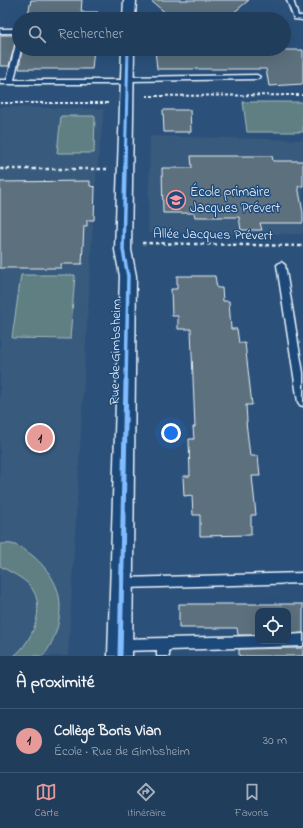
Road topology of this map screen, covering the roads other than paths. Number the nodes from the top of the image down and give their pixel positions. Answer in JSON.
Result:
{"nodes":[{"id":1,"x":130,"y":0,"type":"edge"},
{"id":2,"x":290,"y":0,"type":"edge"},
{"id":3,"x":129,"y":12,"type":"edge"},
{"id":4,"x":303,"y":18,"type":"edge"},
{"id":5,"x":0,"y":31,"type":"edge"},
{"id":6,"x":12,"y":31,"type":"edge"},
{"id":7,"x":16,"y":56,"type":"edge"},
{"id":8,"x":128,"y":56,"type":"edge"},
{"id":9,"x":257,"y":77,"type":"dead end"},
{"id":10,"x":0,"y":82,"type":"edge"},
{"id":11,"x":10,"y":82,"type":"junction"},
{"id":12,"x":127,"y":90,"type":"junction"},
{"id":13,"x":281,"y":265,"type":"dead end"},
{"id":14,"x":303,"y":402,"type":"edge"},
{"id":15,"x":303,"y":578,"type":"edge"},
{"id":16,"x":123,"y":584,"type":"junction"},
{"id":17,"x":303,"y":640,"type":"edge"},
{"id":18,"x":291,"y":641,"type":"edge"},
{"id":19,"x":255,"y":643,"type":"edge"},
{"id":20,"x":121,"y":651,"type":"edge"},
{"id":21,"x":163,"y":651,"type":"edge"}],
"edges":[{"from":1,"to":3,"type":"street"},
{"from":2,"to":4,"type":"lane"},
{"from":5,"to":6,"type":"lane"},
{"from":7,"to":11,"type":"lane"},
{"from":8,"to":12,"type":"street","name":"Rue de Gimbsheim"},
{"from":9,"to":12,"type":"lane"},
{"from":10,"to":11,"type":"lane"},
{"from":11,"to":12,"type":"lane"},
{"from":12,"to":16,"type":"street","name":"Rue de Gimbsheim"},
{"from":13,"to":14,"type":"lane"},
{"from":15,"to":16,"type":"lane"},
{"from":16,"to":20,"type":"street","name":"Rue de Gimbsheim"},
{"from":17,"to":18,"type":"lane"},
{"from":19,"to":21,"type":"lane"},
{"from":20,"to":21,"type":"lane"}]}
